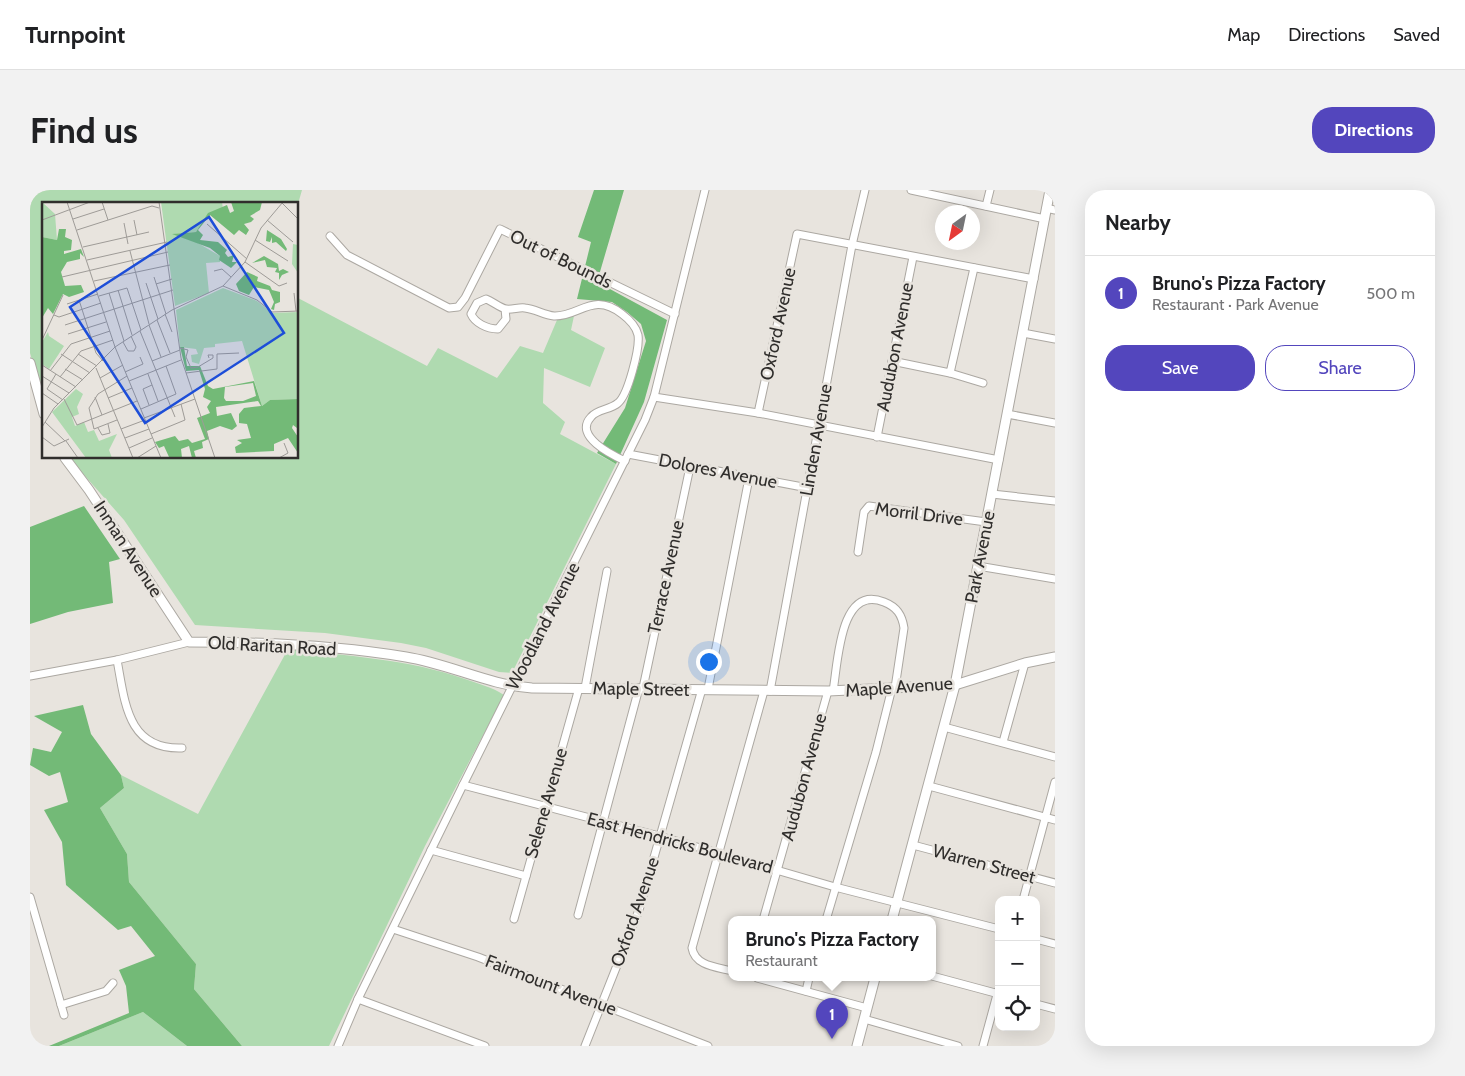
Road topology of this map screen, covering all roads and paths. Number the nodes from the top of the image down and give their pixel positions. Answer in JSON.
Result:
{"nodes":[{"id":1,"x":705,"y":190,"type":"edge"},
{"id":2,"x":865,"y":190,"type":"edge"},
{"id":3,"x":910,"y":190,"type":"edge"},
{"id":4,"x":990,"y":190,"type":"edge"},
{"id":5,"x":1050,"y":190,"type":"edge"},
{"id":6,"x":927,"y":192,"type":"edge"},
{"id":7,"x":986,"y":206,"type":"junction"},
{"id":8,"x":1051,"y":209,"type":"edge"},
{"id":9,"x":1044,"y":219,"type":"junction"},
{"id":10,"x":330,"y":236,"type":"dead end"},
{"id":11,"x":852,"y":245,"type":"junction"},
{"id":12,"x":913,"y":257,"type":"junction"},
{"id":13,"x":974,"y":268,"type":"junction"},
{"id":14,"x":1034,"y":279,"type":"junction"},
{"id":15,"x":505,"y":309,"type":"junction"},
{"id":16,"x":675,"y":314,"type":"junction"},
{"id":17,"x":1023,"y":333,"type":"junction"},
{"id":18,"x":1055,"y":339,"type":"edge"},
{"id":19,"x":892,"y":361,"type":"junction"},
{"id":20,"x":30,"y":363,"type":"edge"},
{"id":21,"x":950,"y":374,"type":"junction"},
{"id":22,"x":983,"y":383,"type":"dead end"},
{"id":23,"x":654,"y":397,"type":"junction"},
{"id":24,"x":42,"y":407,"type":"edge"},
{"id":25,"x":758,"y":414,"type":"junction"},
{"id":26,"x":1007,"y":414,"type":"junction"},
{"id":27,"x":1055,"y":423,"type":"edge"},
{"id":28,"x":818,"y":425,"type":"junction"},
{"id":29,"x":877,"y":437,"type":"junction"},
{"id":30,"x":627,"y":457,"type":"junction"},
{"id":31,"x":66,"y":459,"type":"edge"},
{"id":32,"x":999,"y":460,"type":"junction"},
{"id":33,"x":690,"y":467,"type":"junction"},
{"id":34,"x":749,"y":478,"type":"junction"},
{"id":35,"x":808,"y":488,"type":"junction"},
{"id":36,"x":992,"y":494,"type":"junction"},
{"id":37,"x":1055,"y":501,"type":"edge"},
{"id":38,"x":986,"y":522,"type":"junction"},
{"id":39,"x":858,"y":552,"type":"dead end"},
{"id":40,"x":978,"y":566,"type":"junction"},
{"id":41,"x":607,"y":571,"type":"dead end"},
{"id":42,"x":1055,"y":579,"type":"edge"},
{"id":43,"x":189,"y":642,"type":"junction"},
{"id":44,"x":1055,"y":657,"type":"edge"},
{"id":45,"x":117,"y":660,"type":"junction"},
{"id":46,"x":1025,"y":663,"type":"junction"},
{"id":47,"x":30,"y":676,"type":"edge"},
{"id":48,"x":955,"y":685,"type":"junction"},
{"id":49,"x":513,"y":686,"type":"junction"},
{"id":50,"x":582,"y":688,"type":"junction"},
{"id":51,"x":641,"y":688,"type":"junction"},
{"id":52,"x":894,"y":688,"type":"junction"},
{"id":53,"x":705,"y":689,"type":"junction"},
{"id":54,"x":767,"y":690,"type":"junction"},
{"id":55,"x":831,"y":691,"type":"junction"},
{"id":56,"x":944,"y":727,"type":"junction"},
{"id":57,"x":1003,"y":742,"type":"junction"},
{"id":58,"x":182,"y":748,"type":"dead end"},
{"id":59,"x":1055,"y":756,"type":"edge"},
{"id":60,"x":1055,"y":782,"type":"edge"},
{"id":61,"x":463,"y":785,"type":"junction"},
{"id":62,"x":929,"y":786,"type":"junction"},
{"id":63,"x":545,"y":807,"type":"junction"},
{"id":64,"x":1046,"y":817,"type":"junction"},
{"id":65,"x":1055,"y":820,"type":"edge"},
{"id":66,"x":603,"y":821,"type":"junction"},
{"id":67,"x":659,"y":836,"type":"junction"},
{"id":68,"x":912,"y":845,"type":"junction"},
{"id":69,"x":431,"y":850,"type":"junction"},
{"id":70,"x":718,"y":853,"type":"junction"},
{"id":71,"x":778,"y":870,"type":"junction"},
{"id":72,"x":526,"y":876,"type":"junction"},
{"id":73,"x":1030,"y":876,"type":"junction"},
{"id":74,"x":1055,"y":882,"type":"edge"},
{"id":75,"x":835,"y":887,"type":"junction"},
{"id":76,"x":1024,"y":896,"type":"edge"},
{"id":77,"x":30,"y":897,"type":"edge"},
{"id":78,"x":897,"y":904,"type":"junction"},
{"id":79,"x":578,"y":915,"type":"dead end"},
{"id":80,"x":765,"y":916,"type":"edge"},
{"id":81,"x":827,"y":916,"type":"edge"},
{"id":82,"x":893,"y":916,"type":"edge"},
{"id":83,"x":514,"y":919,"type":"dead end"},
{"id":84,"x":995,"y":928,"type":"edge"},
{"id":85,"x":393,"y":929,"type":"junction"},
{"id":86,"x":1040,"y":940,"type":"edge"},
{"id":87,"x":1055,"y":944,"type":"edge"},
{"id":88,"x":728,"y":970,"type":"edge"},
{"id":89,"x":936,"y":977,"type":"edge"},
{"id":90,"x":768,"y":981,"type":"edge"},
{"id":91,"x":809,"y":981,"type":"edge"},
{"id":92,"x":874,"y":981,"type":"edge"},
{"id":93,"x":113,"y":983,"type":"dead end"},
{"id":94,"x":806,"y":991,"type":"junction"},
{"id":95,"x":995,"y":991,"type":"edge"},
{"id":96,"x":358,"y":999,"type":"junction"},
{"id":97,"x":995,"y":1004,"type":"edge"},
{"id":98,"x":61,"y":1005,"type":"junction"},
{"id":99,"x":1040,"y":1005,"type":"edge"},
{"id":100,"x":602,"y":1006,"type":"junction"},
{"id":101,"x":867,"y":1008,"type":"junction"},
{"id":102,"x":1055,"y":1009,"type":"edge"},
{"id":103,"x":64,"y":1015,"type":"dead end"},
{"id":104,"x":864,"y":1019,"type":"junction"},
{"id":105,"x":338,"y":1046,"type":"edge"},
{"id":106,"x":485,"y":1046,"type":"edge"},
{"id":107,"x":585,"y":1046,"type":"edge"},
{"id":108,"x":708,"y":1046,"type":"edge"},
{"id":109,"x":857,"y":1046,"type":"edge"},
{"id":110,"x":958,"y":1046,"type":"edge"},
{"id":111,"x":984,"y":1046,"type":"edge"}],
"edges":[{"from":1,"to":16,"type":"street","name":"Woodland Avenue"},
{"from":2,"to":11,"type":"street","name":"Linden Avenue"},
{"from":3,"to":6,"type":"street"},
{"from":4,"to":7,"type":"street"},
{"from":5,"to":8,"type":"main road","name":"Park Avenue"},
{"from":6,"to":7,"type":"street"},
{"from":7,"to":9,"type":"street"},
{"from":8,"to":9,"type":"main road","name":"Park Avenue"},
{"from":9,"to":14,"type":"main road","name":"Park Avenue"},
{"from":10,"to":16,"type":"street","name":"Out of Bounds"},
{"from":11,"to":12,"type":"street"},
{"from":11,"to":25,"type":"street","name":"Oxford Avenue"},
{"from":11,"to":28,"type":"street","name":"Linden Avenue"},
{"from":12,"to":13,"type":"street"},
{"from":12,"to":19,"type":"street","name":"Audubon Avenue"},
{"from":13,"to":14,"type":"street"},
{"from":13,"to":21,"type":"street"},
{"from":14,"to":17,"type":"main road","name":"Park Avenue"},
{"from":15,"to":15,"type":"street"},
{"from":15,"to":30,"type":"street","name":"Dolores Avenue"},
{"from":16,"to":23,"type":"street","name":"Woodland Avenue"},
{"from":17,"to":18,"type":"street"},
{"from":17,"to":26,"type":"main road","name":"Park Avenue"},
{"from":19,"to":21,"type":"street"},
{"from":19,"to":29,"type":"street","name":"Audubon Avenue"},
{"from":20,"to":24,"type":"main road"},
{"from":21,"to":22,"type":"street"},
{"from":23,"to":25,"type":"street"},
{"from":23,"to":30,"type":"street","name":"Woodland Avenue"},
{"from":25,"to":28,"type":"street"},
{"from":26,"to":27,"type":"street"},
{"from":26,"to":32,"type":"main road","name":"Park Avenue"},
{"from":28,"to":29,"type":"street"},
{"from":28,"to":35,"type":"street","name":"Linden Avenue"},
{"from":29,"to":32,"type":"street"},
{"from":30,"to":33,"type":"street","name":"Dolores Avenue"},
{"from":30,"to":49,"type":"street","name":"Woodland Avenue"},
{"from":31,"to":43,"type":"main road","name":"Inman Avenue"},
{"from":32,"to":36,"type":"main road","name":"Park Avenue"},
{"from":33,"to":34,"type":"street","name":"Dolores Avenue"},
{"from":33,"to":51,"type":"street","name":"Terrace Avenue"},
{"from":34,"to":35,"type":"street","name":"Dolores Avenue"},
{"from":34,"to":53,"type":"street","name":"Oxford Avenue"},
{"from":35,"to":54,"type":"street","name":"Linden Avenue"},
{"from":36,"to":37,"type":"street"},
{"from":36,"to":38,"type":"main road","name":"Park Avenue"},
{"from":38,"to":39,"type":"street","name":"Morril Drive"},
{"from":38,"to":40,"type":"main road","name":"Park Avenue"},
{"from":40,"to":42,"type":"street"},
{"from":40,"to":48,"type":"main road","name":"Park Avenue"},
{"from":41,"to":50,"type":"street","name":"Selene Avenue"},
{"from":43,"to":45,"type":"street","name":"Old Raritan Road"},
{"from":43,"to":49,"type":"main road","name":"Old Raritan Road"},
{"from":44,"to":46,"type":"main road","name":"Maple Avenue"},
{"from":45,"to":47,"type":"street","name":"Old Raritan Road"},
{"from":45,"to":58,"type":"street"},
{"from":46,"to":48,"type":"main road","name":"Maple Avenue"},
{"from":46,"to":57,"type":"street"},
{"from":48,"to":52,"type":"main road","name":"Maple Avenue"},
{"from":48,"to":56,"type":"main road","name":"Park Avenue"},
{"from":49,"to":50,"type":"main road","name":"Maple Street"},
{"from":49,"to":61,"type":"street","name":"Woodland Avenue"},
{"from":50,"to":51,"type":"main road","name":"Maple Street"},
{"from":50,"to":63,"type":"street","name":"Selene Avenue"},
{"from":51,"to":53,"type":"main road","name":"Maple Street"},
{"from":51,"to":66,"type":"street","name":"Terrace Avenue"},
{"from":52,"to":55,"type":"main road","name":"Maple Avenue"},
{"from":52,"to":55,"type":"street","name":"Audubon Avenue"},
{"from":52,"to":75,"type":"street","name":"Audubon Avenue"},
{"from":53,"to":54,"type":"main road","name":"Maple Street"},
{"from":53,"to":67,"type":"street","name":"Oxford Avenue"},
{"from":54,"to":55,"type":"main road","name":"Maple Avenue"},
{"from":54,"to":70,"type":"street","name":"Linden Avenue"},
{"from":55,"to":71,"type":"street","name":"Audubon Avenue"},
{"from":56,"to":57,"type":"street"},
{"from":56,"to":62,"type":"main road","name":"Park Avenue"},
{"from":57,"to":59,"type":"street"},
{"from":60,"to":64,"type":"street"},
{"from":61,"to":63,"type":"street","name":"East Hendricks Boulevard"},
{"from":61,"to":69,"type":"street","name":"Woodland Avenue"},
{"from":62,"to":64,"type":"street"},
{"from":62,"to":68,"type":"main road","name":"Park Avenue"},
{"from":63,"to":66,"type":"street","name":"East Hendricks Boulevard"},
{"from":63,"to":72,"type":"street","name":"Selene Avenue"},
{"from":64,"to":65,"type":"street"},
{"from":64,"to":73,"type":"street"},
{"from":66,"to":67,"type":"street","name":"East Hendricks Boulevard"},
{"from":66,"to":79,"type":"street","name":"Terrace Avenue"},
{"from":67,"to":70,"type":"street","name":"East Hendricks Boulevard"},
{"from":67,"to":100,"type":"street","name":"Oxford Avenue"},
{"from":68,"to":73,"type":"street","name":"Warren Street"},
{"from":68,"to":78,"type":"main road","name":"Park Avenue"},
{"from":69,"to":72,"type":"street"},
{"from":69,"to":85,"type":"street","name":"Woodland Avenue"},
{"from":70,"to":71,"type":"street","name":"East Hendricks Boulevard"},
{"from":70,"to":88,"type":"street","name":"Linden Avenue"},
{"from":71,"to":75,"type":"street","name":"East Hendricks Boulevard"},
{"from":71,"to":80,"type":"street","name":"Audubon Avenue"},
{"from":72,"to":83,"type":"street","name":"Selene Avenue"},
{"from":73,"to":74,"type":"street","name":"Warren Street"},
{"from":73,"to":76,"type":"street"},
{"from":75,"to":78,"type":"street","name":"East Hendricks Boulevard"},
{"from":75,"to":81,"type":"street","name":"Audubon Avenue"},
{"from":77,"to":98,"type":"street"},
{"from":78,"to":82,"type":"main road","name":"Park Avenue"},
{"from":78,"to":84,"type":"street","name":"East Hendricks Boulevard"},
{"from":85,"to":96,"type":"street","name":"Woodland Avenue"},
{"from":85,"to":100,"type":"street","name":"Fairmount Avenue"},
{"from":86,"to":87,"type":"street"},
{"from":89,"to":95,"type":"street"},
{"from":90,"to":94,"type":"street"},
{"from":91,"to":94,"type":"street"},
{"from":92,"to":101,"type":"main road"},
{"from":93,"to":98,"type":"street"},
{"from":94,"to":101,"type":"street"},
{"from":96,"to":105,"type":"street","name":"Woodland Avenue"},
{"from":96,"to":106,"type":"street"},
{"from":97,"to":111,"type":"street"},
{"from":98,"to":103,"type":"street"},
{"from":99,"to":102,"type":"street"},
{"from":100,"to":107,"type":"street","name":"Oxford Avenue"},
{"from":100,"to":108,"type":"street","name":"Fairmount Avenue"},
{"from":101,"to":104,"type":"main road"},
{"from":104,"to":109,"type":"main road"},
{"from":104,"to":110,"type":"street"}]}
